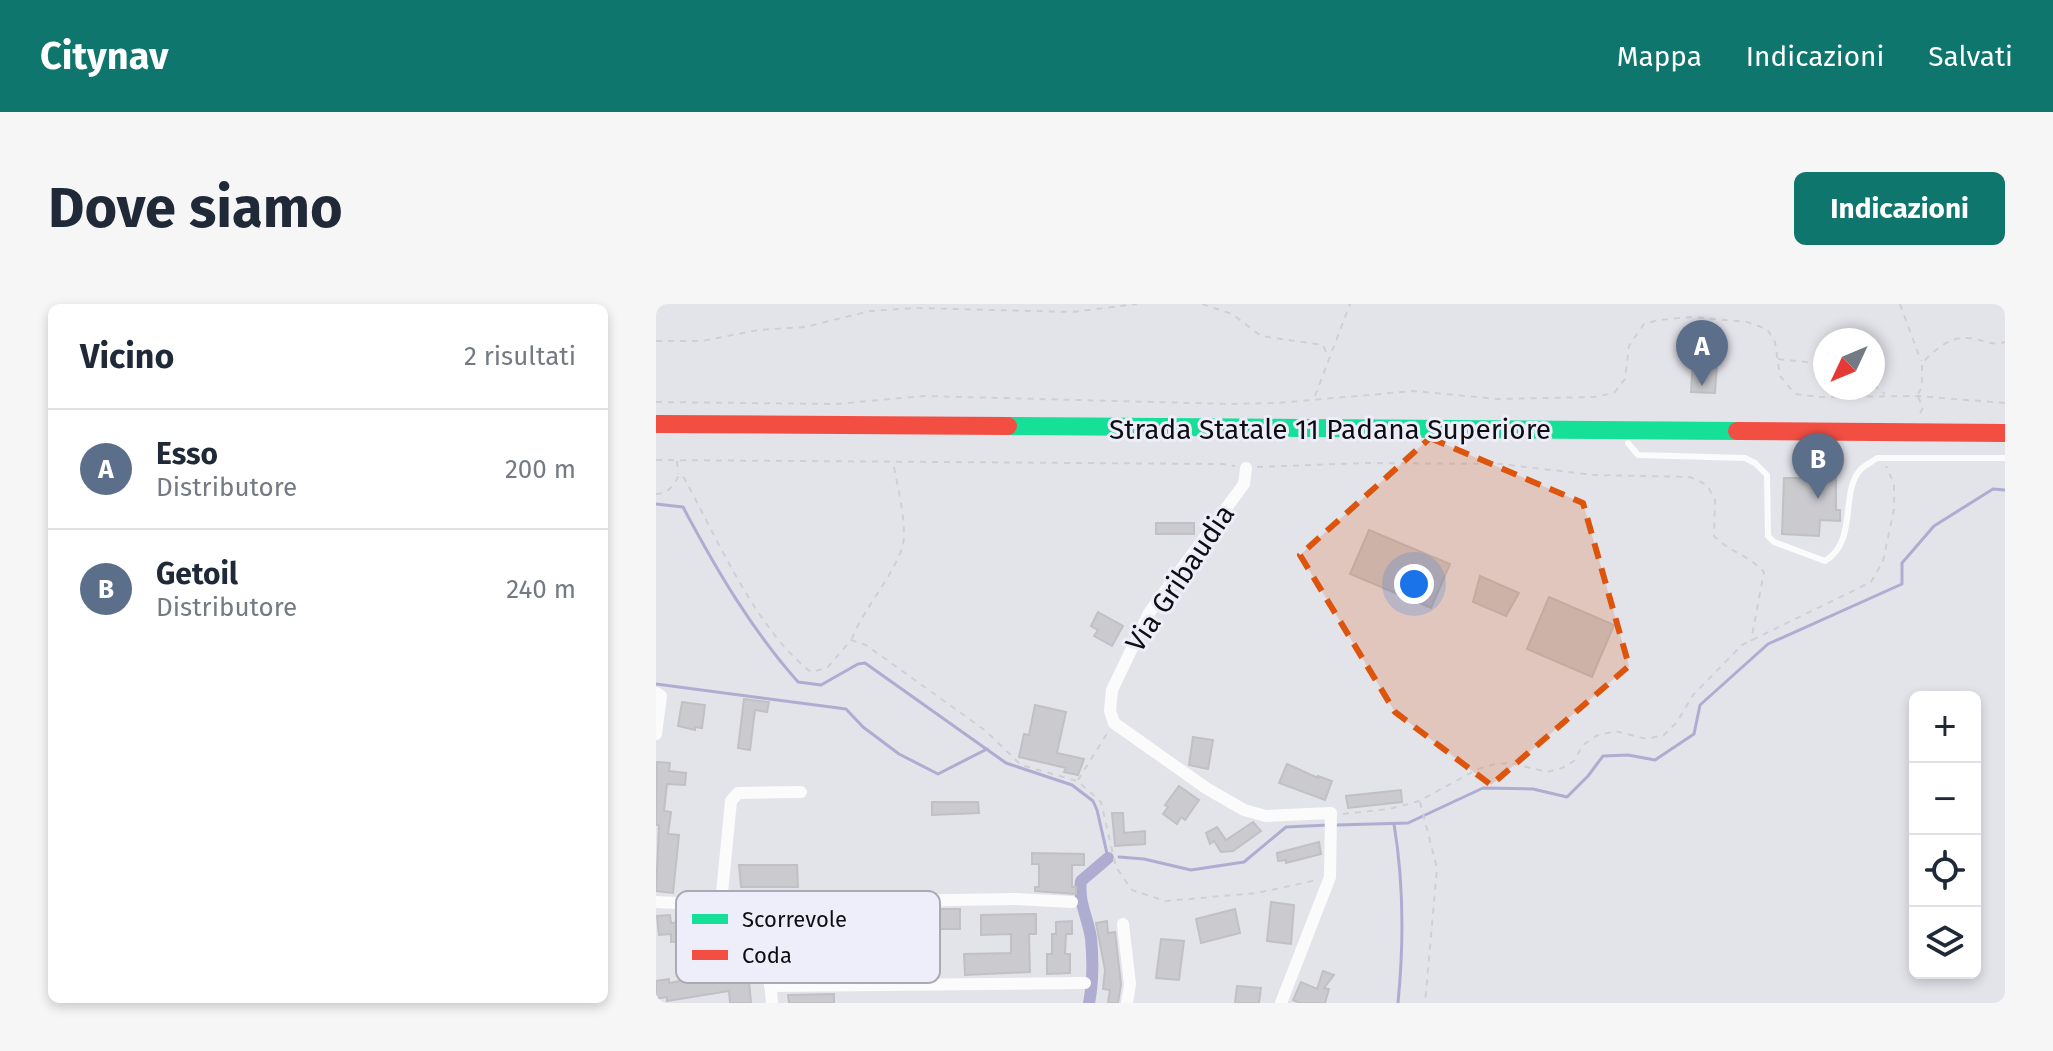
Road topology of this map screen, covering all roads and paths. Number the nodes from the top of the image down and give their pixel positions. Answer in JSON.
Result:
{"nodes":[{"id":1,"x":1137,"y":304,"type":"edge"},
{"id":2,"x":1202,"y":304,"type":"edge"},
{"id":3,"x":1350,"y":304,"type":"edge"},
{"id":4,"x":1900,"y":304,"type":"edge"},
{"id":5,"x":656,"y":341,"type":"edge"},
{"id":6,"x":2005,"y":342,"type":"edge"},
{"id":7,"x":1328,"y":357,"type":"junction"},
{"id":8,"x":1777,"y":359,"type":"junction"},
{"id":9,"x":1813,"y":363,"type":"edge"},
{"id":10,"x":1922,"y":363,"type":"junction"},
{"id":11,"x":1887,"y":396,"type":"joint"},
{"id":12,"x":1917,"y":396,"type":"junction"},
{"id":13,"x":1315,"y":398,"type":"junction"},
{"id":14,"x":656,"y":402,"type":"edge"},
{"id":15,"x":2005,"y":403,"type":"edge"},
{"id":16,"x":656,"y":424,"type":"edge"},
{"id":17,"x":2005,"y":433,"type":"edge"},
{"id":18,"x":1925,"y":434,"type":"junction"},
{"id":19,"x":656,"y":436,"type":"edge"},
{"id":20,"x":1884,"y":439,"type":"junction"},
{"id":21,"x":1628,"y":443,"type":"junction"},
{"id":22,"x":2005,"y":446,"type":"edge"},
{"id":23,"x":2005,"y":458,"type":"edge"},
{"id":24,"x":656,"y":460,"type":"edge"},
{"id":25,"x":677,"y":461,"type":"junction"},
{"id":26,"x":893,"y":461,"type":"junction"},
{"id":27,"x":1886,"y":465,"type":"dead end"},
{"id":28,"x":1246,"y":468,"type":"junction"},
{"id":29,"x":679,"y":475,"type":"junction"},
{"id":30,"x":656,"y":494,"type":"edge"},
{"id":31,"x":851,"y":640,"type":"junction"},
{"id":32,"x":1751,"y":641,"type":"junction"},
{"id":33,"x":656,"y":693,"type":"edge"},
{"id":34,"x":1114,"y":723,"type":"junction"},
{"id":35,"x":656,"y":734,"type":"edge"},
{"id":36,"x":1077,"y":781,"type":"junction"},
{"id":37,"x":801,"y":792,"type":"dead end"},
{"id":38,"x":1419,"y":801,"type":"junction"},
{"id":39,"x":1331,"y":821,"type":"junction"},
{"id":40,"x":1330,"y":877,"type":"junction"},
{"id":41,"x":722,"y":891,"type":"edge"},
{"id":42,"x":940,"y":900,"type":"edge"},
{"id":43,"x":656,"y":902,"type":"edge"},
{"id":44,"x":676,"y":902,"type":"edge"},
{"id":45,"x":1072,"y":902,"type":"dead end"},
{"id":46,"x":1123,"y":924,"type":"dead end"},
{"id":47,"x":770,"y":983,"type":"edge"},
{"id":48,"x":1085,"y":983,"type":"dead end"},
{"id":49,"x":770,"y":986,"type":"junction"},
{"id":50,"x":772,"y":1003,"type":"edge"},
{"id":51,"x":1127,"y":1003,"type":"edge"},
{"id":52,"x":1281,"y":1003,"type":"edge"},
{"id":53,"x":1425,"y":1003,"type":"edge"}],
"edges":[{"from":1,"to":5,"type":"path"},
{"from":2,"to":7,"type":"path"},
{"from":3,"to":7,"type":"path"},
{"from":4,"to":10,"type":"path"},
{"from":6,"to":10,"type":"path"},
{"from":7,"to":13,"type":"path"},
{"from":8,"to":9,"type":"path"},
{"from":8,"to":11,"type":"path"},
{"from":8,"to":13,"type":"path"},
{"from":10,"to":12,"type":"path"},
{"from":11,"to":12,"type":"path"},
{"from":12,"to":15,"type":"path"},
{"from":12,"to":18,"type":"path"},
{"from":13,"to":14,"type":"path"},
{"from":16,"to":20,"type":"highway","name":"Strada Statale 11 Padana Superiore"},
{"from":17,"to":18,"type":"highway","name":"Strada Statale 11 Padana Superiore"},
{"from":18,"to":20,"type":"highway","name":"Strada Statale 11 Padana Superiore"},
{"from":18,"to":22,"type":"highway","name":"Strada Statale 11 Padana Superiore"},
{"from":19,"to":21,"type":"highway","name":"Strada Statale 11 Padana Superiore"},
{"from":20,"to":21,"type":"highway","name":"Strada Statale 11 Padana Superiore"},
{"from":21,"to":23,"type":"lane"},
{"from":24,"to":25,"type":"path"},
{"from":25,"to":26,"type":"path"},
{"from":25,"to":29,"type":"path"},
{"from":26,"to":28,"type":"path"},
{"from":26,"to":31,"type":"path"},
{"from":27,"to":32,"type":"path"},
{"from":28,"to":32,"type":"path"},
{"from":28,"to":34,"type":"street","name":"Via Gribaudia"},
{"from":29,"to":30,"type":"path"},
{"from":29,"to":31,"type":"path"},
{"from":31,"to":36,"type":"path"},
{"from":32,"to":38,"type":"path"},
{"from":33,"to":35,"type":"street"},
{"from":34,"to":36,"type":"path"},
{"from":34,"to":39,"type":"street"},
{"from":36,"to":40,"type":"path"},
{"from":37,"to":41,"type":"street"},
{"from":38,"to":39,"type":"path"},
{"from":38,"to":53,"type":"path"},
{"from":39,"to":40,"type":"street"},
{"from":40,"to":52,"type":"street"},
{"from":42,"to":45,"type":"street"},
{"from":43,"to":44,"type":"street"},
{"from":46,"to":51,"type":"street"},
{"from":47,"to":49,"type":"street"},
{"from":48,"to":49,"type":"street"},
{"from":49,"to":50,"type":"street"}]}
